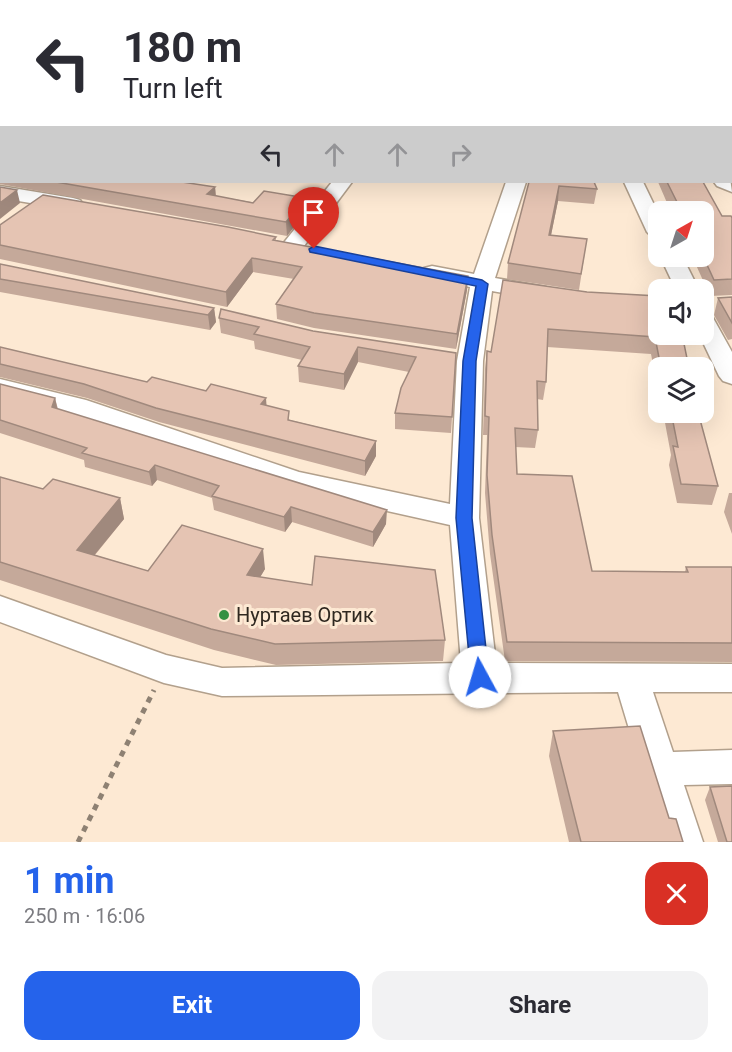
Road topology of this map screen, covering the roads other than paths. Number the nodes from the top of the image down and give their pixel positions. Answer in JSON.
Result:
{"nodes":[{"id":1,"x":341,"y":183,"type":"edge"},
{"id":2,"x":516,"y":183,"type":"edge"},
{"id":3,"x":634,"y":183,"type":"edge"},
{"id":4,"x":0,"y":192,"type":"edge"},
{"id":5,"x":41,"y":199,"type":"junction"},
{"id":6,"x":95,"y":207,"type":"edge"},
{"id":7,"x":648,"y":212,"type":"edge"},
{"id":8,"x":16,"y":219,"type":"edge"},
{"id":9,"x":271,"y":241,"type":"edge"},
{"id":10,"x":293,"y":245,"type":"junction"},
{"id":11,"x":316,"y":250,"type":"edge"},
{"id":12,"x":415,"y":270,"type":"edge"},
{"id":13,"x":482,"y":284,"type":"junction"},
{"id":14,"x":564,"y":296,"type":"edge"},
{"id":15,"x":714,"y":341,"type":"edge"},
{"id":16,"x":732,"y":376,"type":"edge"},
{"id":17,"x":0,"y":387,"type":"edge"},
{"id":18,"x":464,"y":518,"type":"junction"},
{"id":19,"x":0,"y":609,"type":"edge"},
{"id":20,"x":480,"y":677,"type":"junction"},
{"id":21,"x":631,"y":677,"type":"junction"},
{"id":22,"x":732,"y":678,"type":"edge"},
{"id":23,"x":732,"y":767,"type":"edge"},
{"id":24,"x":660,"y":769,"type":"junction"},
{"id":25,"x":683,"y":842,"type":"edge"}],
"edges":[{"from":1,"to":10,"type":"street"},
{"from":2,"to":13,"type":"street"},
{"from":3,"to":7,"type":"street"},
{"from":4,"to":5,"type":"street"},
{"from":5,"to":6,"type":"street"},
{"from":5,"to":8,"type":"street"},
{"from":9,"to":10,"type":"street"},
{"from":10,"to":11,"type":"street"},
{"from":12,"to":13,"type":"street"},
{"from":13,"to":14,"type":"street"},
{"from":13,"to":18,"type":"street"},
{"from":15,"to":16,"type":"street"},
{"from":17,"to":18,"type":"street"},
{"from":18,"to":20,"type":"street"},
{"from":19,"to":20,"type":"street"},
{"from":20,"to":21,"type":"street"},
{"from":21,"to":22,"type":"street"},
{"from":21,"to":24,"type":"street"},
{"from":23,"to":24,"type":"street"},
{"from":24,"to":25,"type":"street"}]}
